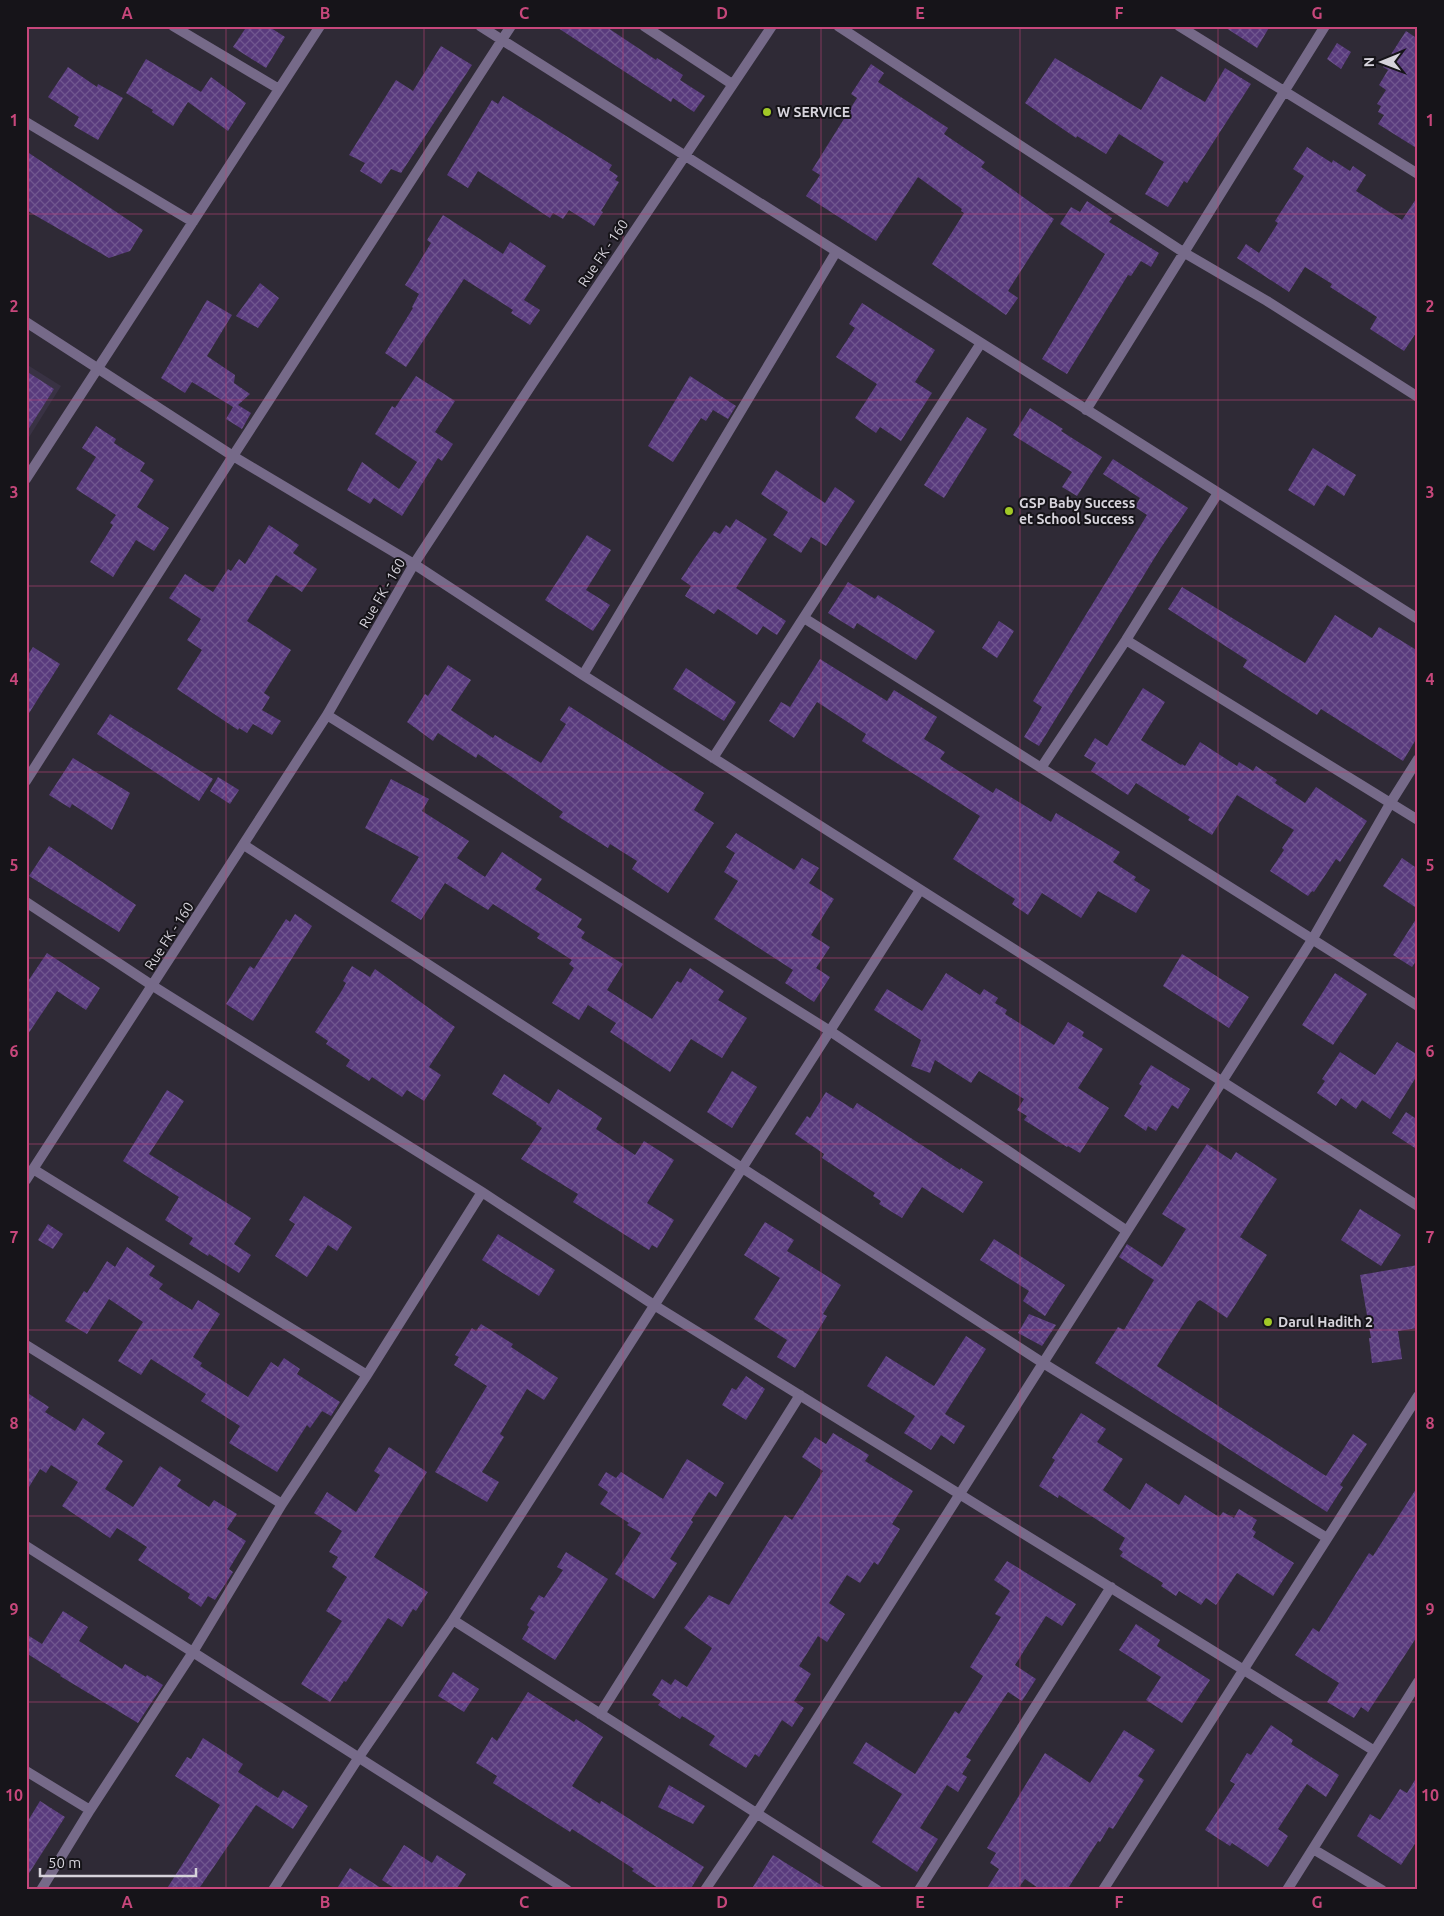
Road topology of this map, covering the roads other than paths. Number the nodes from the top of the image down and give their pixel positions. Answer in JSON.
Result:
{"nodes":[{"id":1,"x":173,"y":26,"type":"edge"},
{"id":2,"x":320,"y":26,"type":"edge"},
{"id":3,"x":480,"y":26,"type":"edge"},
{"id":4,"x":511,"y":26,"type":"edge"},
{"id":5,"x":644,"y":26,"type":"edge"},
{"id":6,"x":772,"y":26,"type":"edge"},
{"id":7,"x":838,"y":26,"type":"edge"},
{"id":8,"x":1179,"y":26,"type":"edge"},
{"id":9,"x":1325,"y":26,"type":"edge"},
{"id":10,"x":502,"y":40,"type":"junction"},
{"id":11,"x":732,"y":84,"type":"junction"},
{"id":12,"x":279,"y":89,"type":"junction"},
{"id":13,"x":1283,"y":92,"type":"junction"},
{"id":14,"x":26,"y":122,"type":"edge"},
{"id":15,"x":684,"y":156,"type":"junction"},
{"id":16,"x":1418,"y":174,"type":"edge"},
{"id":17,"x":193,"y":222,"type":"junction"},
{"id":18,"x":836,"y":252,"type":"junction"},
{"id":19,"x":1183,"y":252,"type":"junction"},
{"id":20,"x":26,"y":322,"type":"edge"},
{"id":21,"x":981,"y":343,"type":"junction"},
{"id":22,"x":99,"y":367,"type":"junction"},
{"id":23,"x":1418,"y":397,"type":"edge"},
{"id":24,"x":1086,"y":410,"type":"junction"},
{"id":25,"x":233,"y":456,"type":"junction"},
{"id":26,"x":26,"y":479,"type":"edge"},
{"id":27,"x":1218,"y":493,"type":"junction"},
{"id":28,"x":414,"y":564,"type":"junction"},
{"id":29,"x":804,"y":618,"type":"junction"},
{"id":30,"x":1418,"y":620,"type":"edge"},
{"id":31,"x":1126,"y":640,"type":"junction"},
{"id":32,"x":583,"y":675,"type":"junction"},
{"id":33,"x":327,"y":715,"type":"junction"},
{"id":34,"x":713,"y":758,"type":"junction"},
{"id":35,"x":1418,"y":759,"type":"edge"},
{"id":36,"x":1041,"y":768,"type":"junction"},
{"id":37,"x":26,"y":781,"type":"edge"},
{"id":38,"x":1390,"y":802,"type":"junction"},
{"id":39,"x":1418,"y":820,"type":"edge"},
{"id":40,"x":244,"y":845,"type":"junction"},
{"id":41,"x":920,"y":890,"type":"junction"},
{"id":42,"x":26,"y":902,"type":"edge"},
{"id":43,"x":1312,"y":940,"type":"junction"},
{"id":44,"x":153,"y":986,"type":"junction"},
{"id":45,"x":1418,"y":1006,"type":"edge"},
{"id":46,"x":830,"y":1030,"type":"junction"},
{"id":47,"x":1222,"y":1082,"type":"junction"},
{"id":48,"x":742,"y":1167,"type":"junction"},
{"id":49,"x":33,"y":1169,"type":"junction"},
{"id":50,"x":26,"y":1180,"type":"edge"},
{"id":51,"x":482,"y":1192,"type":"junction"},
{"id":52,"x":1418,"y":1206,"type":"edge"},
{"id":53,"x":1127,"y":1231,"type":"junction"},
{"id":54,"x":654,"y":1305,"type":"junction"},
{"id":55,"x":26,"y":1345,"type":"edge"},
{"id":56,"x":1043,"y":1363,"type":"junction"},
{"id":57,"x":366,"y":1375,"type":"junction"},
{"id":58,"x":800,"y":1395,"type":"junction"},
{"id":59,"x":1418,"y":1396,"type":"edge"},
{"id":60,"x":960,"y":1494,"type":"junction"},
{"id":61,"x":282,"y":1504,"type":"junction"},
{"id":62,"x":1327,"y":1538,"type":"junction"},
{"id":63,"x":26,"y":1546,"type":"edge"},
{"id":64,"x":1111,"y":1586,"type":"junction"},
{"id":65,"x":453,"y":1620,"type":"junction"},
{"id":66,"x":193,"y":1652,"type":"junction"},
{"id":67,"x":1244,"y":1669,"type":"junction"},
{"id":68,"x":1418,"y":1682,"type":"edge"},
{"id":69,"x":600,"y":1714,"type":"junction"},
{"id":70,"x":1374,"y":1750,"type":"junction"},
{"id":71,"x":359,"y":1757,"type":"junction"},
{"id":72,"x":26,"y":1771,"type":"edge"},
{"id":73,"x":90,"y":1810,"type":"junction"},
{"id":74,"x":757,"y":1813,"type":"junction"},
{"id":75,"x":1313,"y":1849,"type":"junction"},
{"id":76,"x":41,"y":1890,"type":"edge"},
{"id":77,"x":273,"y":1890,"type":"edge"},
{"id":78,"x":567,"y":1890,"type":"edge"},
{"id":79,"x":705,"y":1890,"type":"edge"},
{"id":80,"x":877,"y":1890,"type":"edge"},
{"id":81,"x":918,"y":1890,"type":"edge"},
{"id":82,"x":1103,"y":1890,"type":"edge"},
{"id":83,"x":1286,"y":1890,"type":"edge"},
{"id":84,"x":1382,"y":1890,"type":"edge"}],
"edges":[{"from":1,"to":12,"type":"street"},
{"from":2,"to":12,"type":"street"},
{"from":3,"to":10,"type":"street"},
{"from":4,"to":10,"type":"street"},
{"from":5,"to":11,"type":"street"},
{"from":6,"to":11,"type":"street","name":"Rue FK - 160"},
{"from":7,"to":19,"type":"street"},
{"from":8,"to":13,"type":"street"},
{"from":9,"to":13,"type":"street"},
{"from":10,"to":15,"type":"street"},
{"from":10,"to":25,"type":"street"},
{"from":11,"to":15,"type":"street","name":"Rue FK - 160"},
{"from":12,"to":17,"type":"street"},
{"from":13,"to":16,"type":"street"},
{"from":13,"to":19,"type":"street"},
{"from":14,"to":17,"type":"street"},
{"from":15,"to":18,"type":"street"},
{"from":15,"to":28,"type":"street","name":"Rue FK - 160"},
{"from":17,"to":22,"type":"street"},
{"from":18,"to":21,"type":"street"},
{"from":18,"to":32,"type":"street"},
{"from":19,"to":23,"type":"street"},
{"from":19,"to":24,"type":"street"},
{"from":20,"to":22,"type":"street"},
{"from":21,"to":24,"type":"street"},
{"from":21,"to":29,"type":"street"},
{"from":22,"to":25,"type":"street"},
{"from":22,"to":26,"type":"street"},
{"from":24,"to":27,"type":"street"},
{"from":25,"to":28,"type":"street"},
{"from":25,"to":37,"type":"street"},
{"from":27,"to":30,"type":"street"},
{"from":27,"to":31,"type":"street"},
{"from":28,"to":32,"type":"street"},
{"from":28,"to":33,"type":"street","name":"Rue FK - 160"},
{"from":29,"to":34,"type":"street"},
{"from":29,"to":36,"type":"street"},
{"from":31,"to":36,"type":"street"},
{"from":31,"to":38,"type":"street"},
{"from":32,"to":34,"type":"street"},
{"from":33,"to":40,"type":"street","name":"Rue FK - 160"},
{"from":33,"to":46,"type":"street"},
{"from":34,"to":41,"type":"street"},
{"from":35,"to":38,"type":"street"},
{"from":36,"to":43,"type":"street"},
{"from":38,"to":39,"type":"street"},
{"from":38,"to":43,"type":"street"},
{"from":40,"to":44,"type":"street","name":"Rue FK - 160"},
{"from":40,"to":48,"type":"street"},
{"from":41,"to":46,"type":"street"},
{"from":41,"to":47,"type":"street"},
{"from":42,"to":44,"type":"street"},
{"from":43,"to":45,"type":"street"},
{"from":43,"to":47,"type":"street"},
{"from":44,"to":49,"type":"street","name":"Rue FK - 160"},
{"from":44,"to":51,"type":"street"},
{"from":46,"to":48,"type":"street"},
{"from":46,"to":53,"type":"street"},
{"from":47,"to":52,"type":"street"},
{"from":47,"to":53,"type":"street"},
{"from":48,"to":54,"type":"street"},
{"from":48,"to":56,"type":"street"},
{"from":49,"to":50,"type":"street","name":"Rue FK - 160"},
{"from":49,"to":57,"type":"street"},
{"from":51,"to":54,"type":"street"},
{"from":51,"to":57,"type":"street"},
{"from":53,"to":56,"type":"street"},
{"from":54,"to":58,"type":"street"},
{"from":54,"to":65,"type":"street"},
{"from":55,"to":61,"type":"street"},
{"from":56,"to":60,"type":"street"},
{"from":56,"to":62,"type":"street"},
{"from":57,"to":61,"type":"street"},
{"from":58,"to":60,"type":"street"},
{"from":58,"to":69,"type":"street"},
{"from":59,"to":62,"type":"street"},
{"from":60,"to":64,"type":"street"},
{"from":60,"to":74,"type":"street"},
{"from":61,"to":66,"type":"street"},
{"from":62,"to":67,"type":"street"},
{"from":63,"to":66,"type":"street"},
{"from":64,"to":67,"type":"street"},
{"from":64,"to":81,"type":"street"},
{"from":65,"to":69,"type":"street"},
{"from":65,"to":71,"type":"street"},
{"from":66,"to":71,"type":"street"},
{"from":66,"to":73,"type":"street"},
{"from":67,"to":70,"type":"street"},
{"from":67,"to":82,"type":"street"},
{"from":68,"to":70,"type":"street"},
{"from":69,"to":74,"type":"street"},
{"from":70,"to":75,"type":"street"},
{"from":71,"to":77,"type":"street"},
{"from":71,"to":78,"type":"street"},
{"from":72,"to":73,"type":"street"},
{"from":73,"to":76,"type":"street"},
{"from":74,"to":79,"type":"street"},
{"from":74,"to":80,"type":"street"},
{"from":75,"to":83,"type":"street"},
{"from":75,"to":84,"type":"street"}]}
